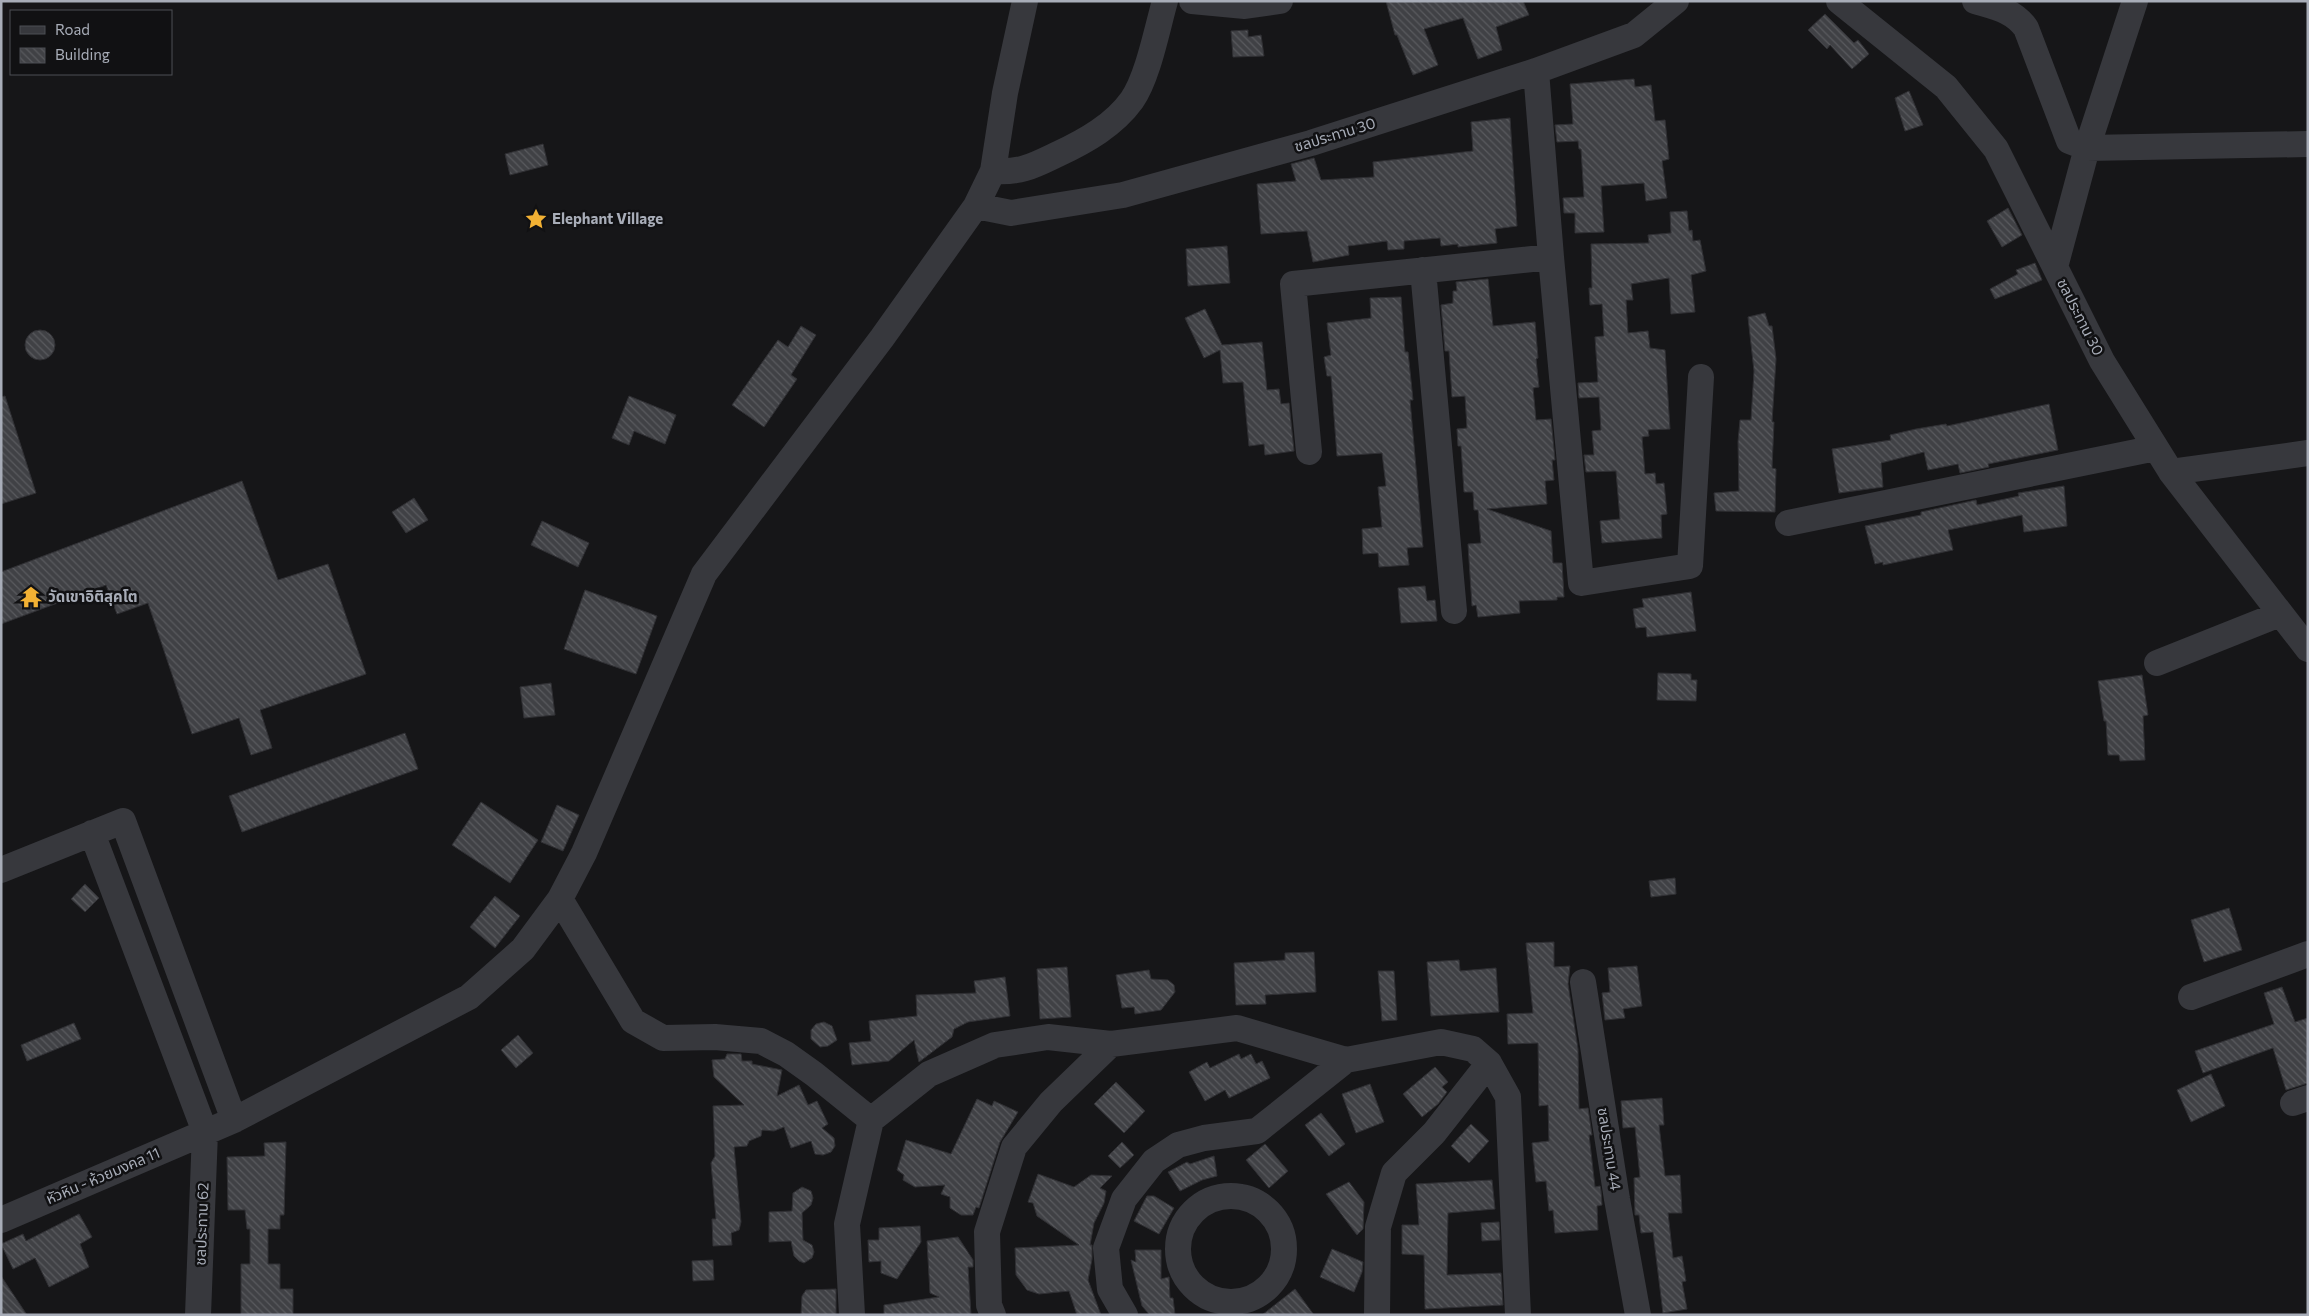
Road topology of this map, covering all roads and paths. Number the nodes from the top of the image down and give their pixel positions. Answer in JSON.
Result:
{"nodes":[{"id":1,"x":1025,"y":1,"type":"edge"},
{"id":2,"x":1165,"y":1,"type":"edge"},
{"id":3,"x":1192,"y":1,"type":"edge"},
{"id":4,"x":1280,"y":1,"type":"edge"},
{"id":5,"x":1676,"y":1,"type":"edge"},
{"id":6,"x":1839,"y":1,"type":"edge"},
{"id":7,"x":1975,"y":1,"type":"edge"},
{"id":8,"x":2135,"y":1,"type":"edge"},
{"id":9,"x":1536,"y":71,"type":"junction"},
{"id":10,"x":2308,"y":144,"type":"edge"},
{"id":11,"x":2087,"y":148,"type":"junction"},
{"id":12,"x":993,"y":171,"type":"junction"},
{"id":13,"x":976,"y":206,"type":"junction"},
{"id":14,"x":1551,"y":257,"type":"junction"},
{"id":15,"x":2055,"y":268,"type":"junction"},
{"id":16,"x":1422,"y":270,"type":"junction"},
{"id":17,"x":1701,"y":376,"type":"dead end"},
{"id":18,"x":2156,"y":448,"type":"junction"},
{"id":19,"x":1309,"y":452,"type":"dead end"},
{"id":20,"x":2308,"y":453,"type":"edge"},
{"id":21,"x":2171,"y":472,"type":"junction"},
{"id":22,"x":1788,"y":523,"type":"dead end"},
{"id":23,"x":1454,"y":612,"type":"dead end"},
{"id":24,"x":2280,"y":614,"type":"junction"},
{"id":25,"x":2308,"y":649,"type":"edge"},
{"id":26,"x":2157,"y":663,"type":"dead end"},
{"id":27,"x":92,"y":833,"type":"junction"},
{"id":28,"x":1,"y":870,"type":"edge"},
{"id":29,"x":560,"y":899,"type":"junction"},
{"id":30,"x":2308,"y":954,"type":"edge"},
{"id":31,"x":1583,"y":982,"type":"dead end"},
{"id":32,"x":2192,"y":997,"type":"dead end"},
{"id":33,"x":1111,"y":1044,"type":"junction"},
{"id":34,"x":1346,"y":1060,"type":"junction"},
{"id":35,"x":1489,"y":1063,"type":"junction"},
{"id":36,"x":234,"y":1120,"type":"junction"},
{"id":37,"x":871,"y":1120,"type":"junction"},
{"id":38,"x":205,"y":1132,"type":"junction"},
{"id":39,"x":1,"y":1220,"type":"edge"},
{"id":40,"x":1201,"y":1305,"type":"edge"},
{"id":41,"x":198,"y":1315,"type":"edge"},
{"id":42,"x":852,"y":1315,"type":"edge"},
{"id":43,"x":993,"y":1315,"type":"edge"},
{"id":44,"x":1124,"y":1315,"type":"edge"},
{"id":45,"x":1377,"y":1315,"type":"edge"},
{"id":46,"x":1518,"y":1315,"type":"edge"},
{"id":47,"x":1638,"y":1315,"type":"edge"}],
"edges":[{"from":1,"to":12,"type":"street","name":"หัวหิน - ห้วยมงคล 11"},
{"from":2,"to":12,"type":"street"},
{"from":3,"to":4,"type":"street"},
{"from":5,"to":9,"type":"street","name":"ชลประทาน 30"},
{"from":6,"to":15,"type":"street","name":"ชลประทาน 30"},
{"from":7,"to":11,"type":"street"},
{"from":8,"to":11,"type":"street"},
{"from":9,"to":13,"type":"street","name":"ชลประทาน 30"},
{"from":9,"to":14,"type":"street"},
{"from":10,"to":11,"type":"street"},
{"from":11,"to":15,"type":"street"},
{"from":12,"to":13,"type":"street","name":"หัวหิน - ห้วยมงคล 11"},
{"from":13,"to":29,"type":"street","name":"หัวหิน - ห้วยมงคล 11"},
{"from":14,"to":16,"type":"street"},
{"from":14,"to":17,"type":"street"},
{"from":15,"to":18,"type":"street","name":"ชลประทาน 30"},
{"from":16,"to":19,"type":"street"},
{"from":16,"to":23,"type":"street"},
{"from":18,"to":21,"type":"street","name":"ชลประทาน 30"},
{"from":18,"to":22,"type":"street"},
{"from":20,"to":21,"type":"street"},
{"from":21,"to":24,"type":"street","name":"ชลประทาน 30"},
{"from":24,"to":25,"type":"street","name":"ชลประทาน 30"},
{"from":24,"to":26,"type":"street"},
{"from":27,"to":28,"type":"street"},
{"from":27,"to":36,"type":"street"},
{"from":27,"to":38,"type":"street"},
{"from":29,"to":36,"type":"street","name":"หัวหิน - ห้วยมงคล 11"},
{"from":29,"to":37,"type":"street"},
{"from":30,"to":32,"type":"street"},
{"from":31,"to":47,"type":"street","name":"ชลประทาน 44"},
{"from":33,"to":34,"type":"street"},
{"from":33,"to":37,"type":"street"},
{"from":33,"to":43,"type":"street"},
{"from":34,"to":35,"type":"street"},
{"from":34,"to":44,"type":"street"},
{"from":35,"to":45,"type":"street"},
{"from":35,"to":46,"type":"street"},
{"from":36,"to":38,"type":"street","name":"หัวหิน - ห้วยมงคล 11"},
{"from":37,"to":42,"type":"street"},
{"from":38,"to":39,"type":"street","name":"หัวหิน - ห้วยมงคล 11"},
{"from":38,"to":41,"type":"street","name":"ชลประทาน 62"},
{"from":40,"to":40,"type":"street"}]}
